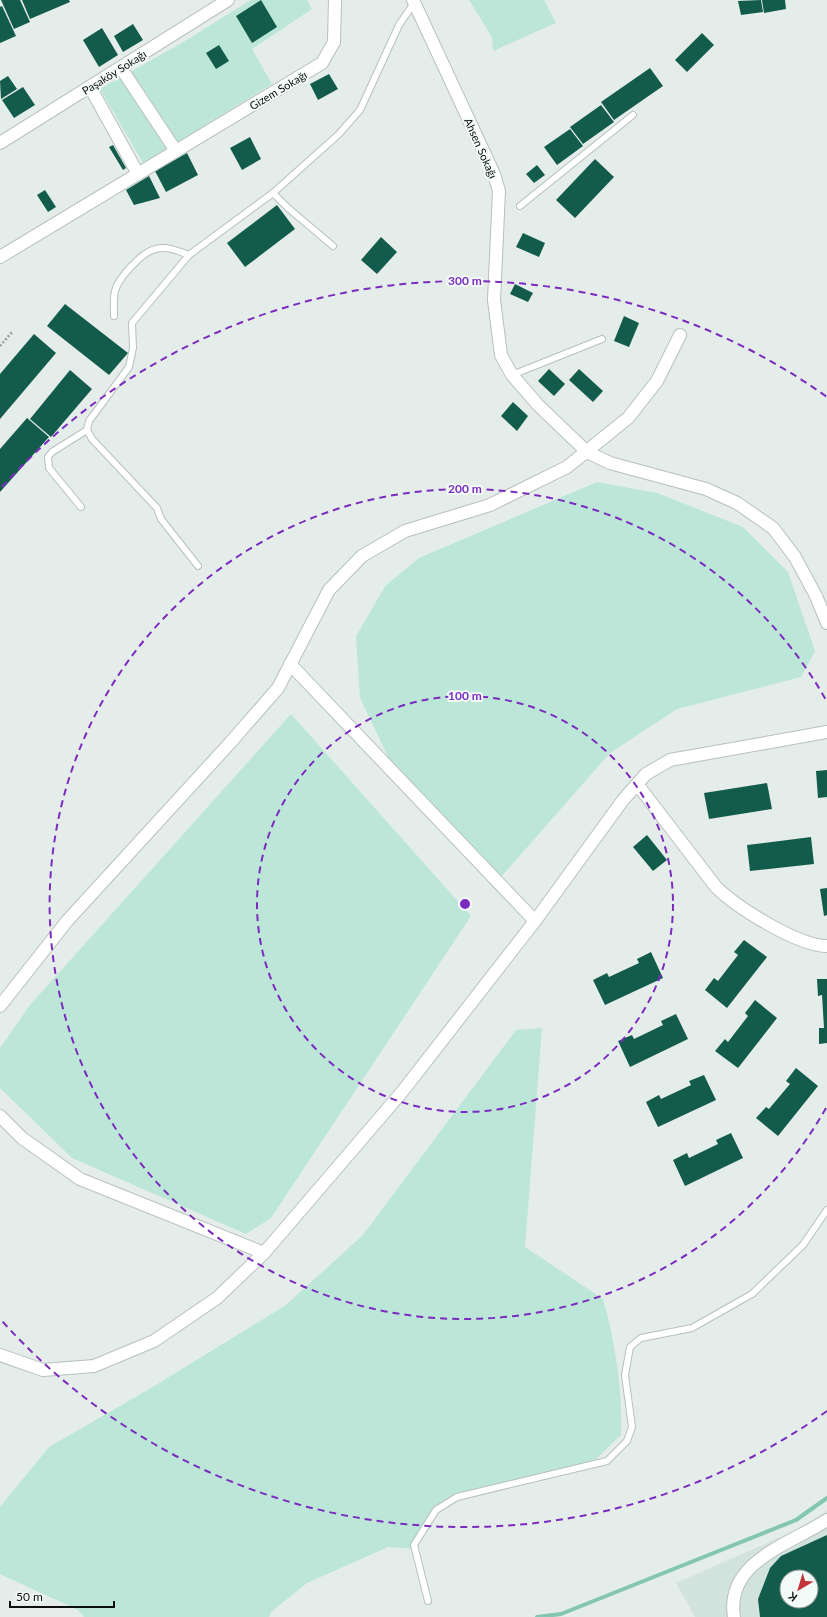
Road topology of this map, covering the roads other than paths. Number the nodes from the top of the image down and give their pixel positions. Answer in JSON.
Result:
{"nodes":[{"id":1,"x":228,"y":0,"type":"edge"},
{"id":2,"x":335,"y":0,"type":"edge"},
{"id":3,"x":413,"y":2,"type":"edge"},
{"id":4,"x":121,"y":68,"type":"junction"},
{"id":5,"x":90,"y":87,"type":"junction"},
{"id":6,"x":633,"y":115,"type":"dead end"},
{"id":7,"x":0,"y":143,"type":"edge"},
{"id":8,"x":176,"y":151,"type":"junction"},
{"id":9,"x":138,"y":174,"type":"junction"},
{"id":10,"x":273,"y":193,"type":"junction"},
{"id":11,"x":520,"y":206,"type":"dead end"},
{"id":12,"x":333,"y":246,"type":"dead end"},
{"id":13,"x":189,"y":255,"type":"junction"},
{"id":14,"x":0,"y":258,"type":"edge"},
{"id":15,"x":114,"y":316,"type":"dead end"},
{"id":16,"x":680,"y":335,"type":"dead end"},
{"id":17,"x":602,"y":339,"type":"dead end"},
{"id":18,"x":512,"y":375,"type":"junction"},
{"id":19,"x":87,"y":430,"type":"junction"},
{"id":20,"x":586,"y":452,"type":"junction"},
{"id":21,"x":81,"y":507,"type":"dead end"},
{"id":22,"x":198,"y":566,"type":"dead end"},
{"id":23,"x":827,"y":623,"type":"edge"},
{"id":24,"x":290,"y":664,"type":"junction"},
{"id":25,"x":827,"y":732,"type":"edge"},
{"id":26,"x":637,"y":784,"type":"junction"},
{"id":27,"x":535,"y":921,"type":"junction"},
{"id":28,"x":827,"y":946,"type":"edge"},
{"id":29,"x":0,"y":1006,"type":"edge"},
{"id":30,"x":0,"y":1116,"type":"edge"},
{"id":31,"x":827,"y":1210,"type":"edge"},
{"id":32,"x":264,"y":1253,"type":"junction"},
{"id":33,"x":0,"y":1355,"type":"edge"},
{"id":34,"x":827,"y":1520,"type":"edge"},
{"id":35,"x":428,"y":1601,"type":"dead end"},
{"id":36,"x":734,"y":1617,"type":"edge"}],
"edges":[{"from":1,"to":4,"type":"street","name":"Paşaköy Sokağı"},
{"from":2,"to":8,"type":"street","name":"Gizem Sokağı"},
{"from":3,"to":10,"type":"lane"},
{"from":3,"to":18,"type":"street","name":"Ahsen Sokağı"},
{"from":4,"to":5,"type":"street","name":"Paşaköy Sokağı"},
{"from":4,"to":8,"type":"street"},
{"from":5,"to":7,"type":"street","name":"Paşaköy Sokağı"},
{"from":5,"to":9,"type":"street"},
{"from":6,"to":11,"type":"lane"},
{"from":8,"to":9,"type":"street","name":"Gizem Sokağı"},
{"from":9,"to":14,"type":"street","name":"Gizem Sokağı"},
{"from":10,"to":12,"type":"lane"},
{"from":10,"to":13,"type":"lane"},
{"from":13,"to":15,"type":"lane"},
{"from":13,"to":19,"type":"lane"},
{"from":16,"to":20,"type":"street"},
{"from":17,"to":18,"type":"lane"},
{"from":18,"to":20,"type":"street","name":"Ahsen Sokağı"},
{"from":19,"to":21,"type":"lane"},
{"from":19,"to":22,"type":"lane"},
{"from":20,"to":23,"type":"street","name":"Ahsen Sokağı"},
{"from":20,"to":24,"type":"street"},
{"from":24,"to":27,"type":"street"},
{"from":24,"to":29,"type":"street"},
{"from":25,"to":26,"type":"street"},
{"from":26,"to":27,"type":"street"},
{"from":26,"to":28,"type":"street"},
{"from":27,"to":32,"type":"street"},
{"from":30,"to":32,"type":"street"},
{"from":31,"to":35,"type":"lane"},
{"from":32,"to":33,"type":"street"},
{"from":34,"to":36,"type":"street"}]}
